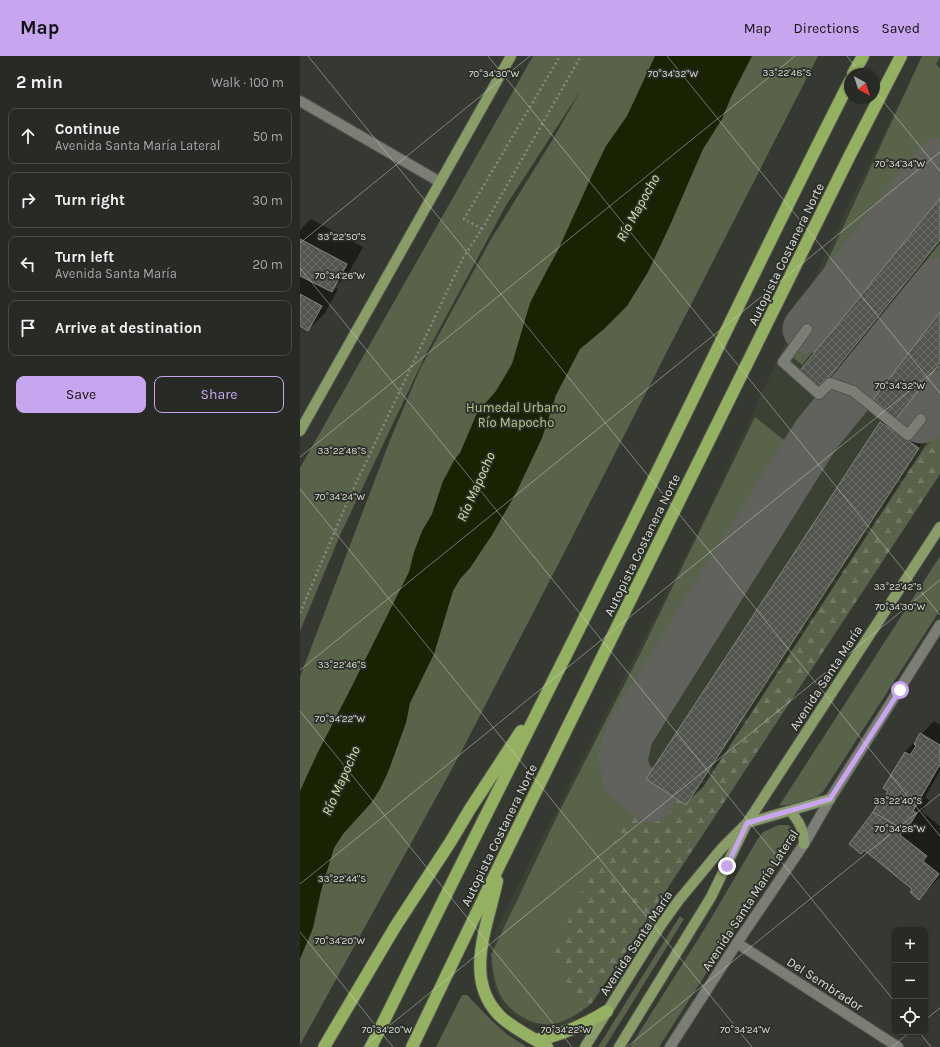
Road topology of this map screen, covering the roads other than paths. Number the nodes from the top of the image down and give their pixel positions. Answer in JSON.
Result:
{"nodes":[{"id":1,"x":511,"y":56,"type":"edge"},
{"id":2,"x":863,"y":56,"type":"edge"},
{"id":3,"x":901,"y":56,"type":"edge"},
{"id":4,"x":856,"y":68,"type":"edge"},
{"id":5,"x":844,"y":93,"type":"edge"},
{"id":6,"x":300,"y":101,"type":"edge"},
{"id":7,"x":440,"y":182,"type":"junction"},
{"id":8,"x":807,"y":329,"type":"dead end"},
{"id":9,"x":921,"y":419,"type":"dead end"},
{"id":10,"x":300,"y":431,"type":"edge"},
{"id":11,"x":940,"y":527,"type":"edge"},
{"id":12,"x":940,"y":625,"type":"edge"},
{"id":13,"x":553,"y":681,"type":"junction"},
{"id":14,"x":830,"y":799,"type":"junction"},
{"id":15,"x":790,"y":811,"type":"junction"},
{"id":16,"x":747,"y":823,"type":"junction"},
{"id":17,"x":804,"y":844,"type":"junction"},
{"id":18,"x":501,"y":862,"type":"junction"},
{"id":19,"x":737,"y":943,"type":"junction"},
{"id":20,"x":607,"y":1011,"type":"junction"},
{"id":21,"x":536,"y":1040,"type":"junction"},
{"id":22,"x":324,"y":1047,"type":"edge"},
{"id":23,"x":371,"y":1047,"type":"edge"},
{"id":24,"x":412,"y":1047,"type":"edge"},
{"id":25,"x":547,"y":1047,"type":"edge"},
{"id":26,"x":585,"y":1047,"type":"edge"},
{"id":27,"x":619,"y":1047,"type":"edge"},
{"id":28,"x":670,"y":1047,"type":"edge"},
{"id":29,"x":898,"y":1047,"type":"edge"}],
"edges":[{"from":1,"to":7,"type":"main road"},
{"from":2,"to":4,"type":"highway"},
{"from":3,"to":18,"type":"highway","name":"Autopista Costanera Norte"},
{"from":5,"to":13,"type":"highway","name":"Autopista Costanera Norte"},
{"from":6,"to":7,"type":"street"},
{"from":7,"to":10,"type":"main road"},
{"from":8,"to":9,"type":"street"},
{"from":11,"to":16,"type":"main road","name":"Avenida Santa María"},
{"from":12,"to":14,"type":"street","name":"Avenida Santa María Lateral"},
{"from":13,"to":22,"type":"highway"},
{"from":13,"to":23,"type":"highway","name":"Autopista Costanera Norte"},
{"from":14,"to":15,"type":"main road"},
{"from":14,"to":17,"type":"street","name":"Avenida Santa María Lateral"},
{"from":15,"to":16,"type":"main road"},
{"from":15,"to":17,"type":"main road"},
{"from":16,"to":20,"type":"main road","name":"Avenida Santa María"},
{"from":16,"to":27,"type":"main road","name":"Avenida Santa María"},
{"from":17,"to":19,"type":"street","name":"Avenida Santa María Lateral"},
{"from":18,"to":21,"type":"highway"},
{"from":18,"to":24,"type":"highway","name":"Autopista Costanera Norte"},
{"from":19,"to":28,"type":"street","name":"Avenida Santa María Lateral"},
{"from":19,"to":29,"type":"street","name":"Del Sembrador"},
{"from":20,"to":21,"type":"highway"},
{"from":20,"to":26,"type":"main road","name":"Avenida Santa María"},
{"from":21,"to":25,"type":"highway"}]}
